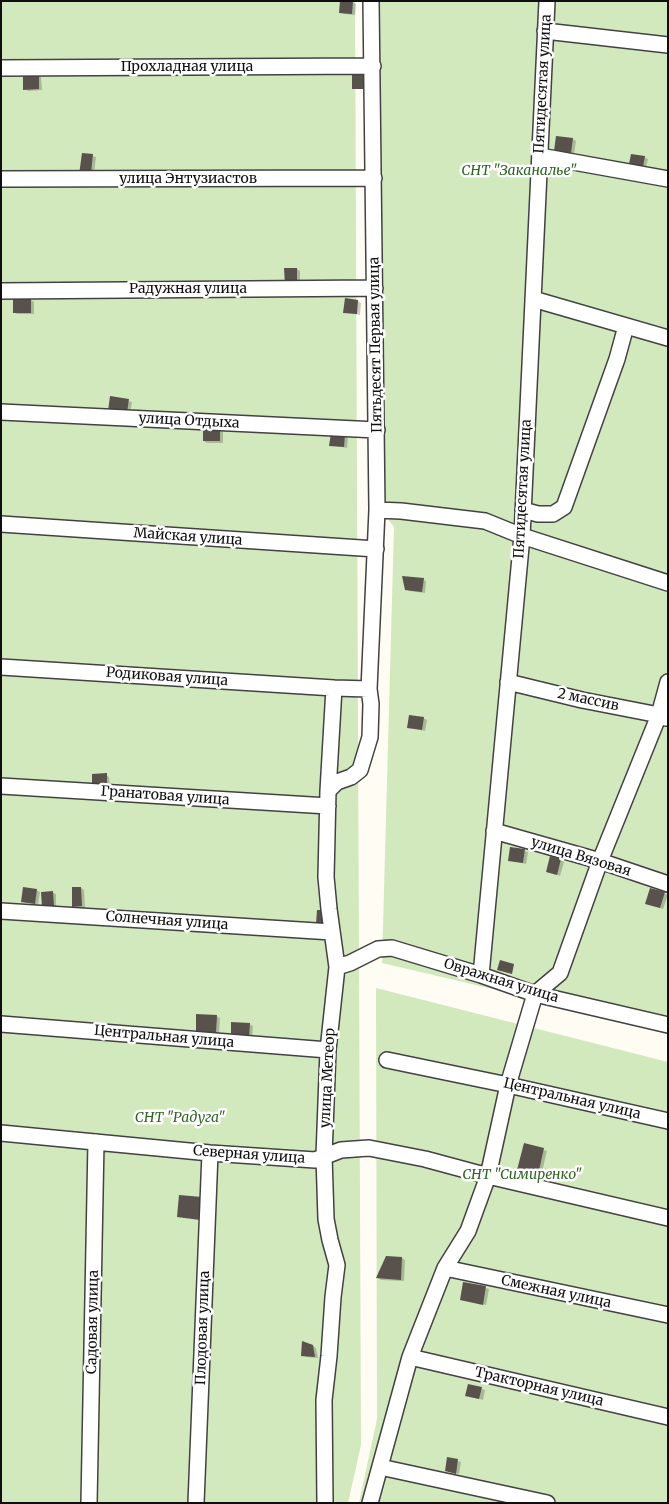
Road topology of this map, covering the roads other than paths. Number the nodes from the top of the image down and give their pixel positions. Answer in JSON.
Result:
{"nodes":[{"id":1,"x":371,"y":1,"type":"edge"},
{"id":2,"x":547,"y":1,"type":"edge"},
{"id":3,"x":546,"y":31,"type":"junction"},
{"id":4,"x":668,"y":45,"type":"edge"},
{"id":5,"x":372,"y":66,"type":"junction"},
{"id":6,"x":1,"y":68,"type":"edge"},
{"id":7,"x":540,"y":156,"type":"junction"},
{"id":8,"x":374,"y":178,"type":"junction"},
{"id":9,"x":1,"y":179,"type":"edge"},
{"id":10,"x":668,"y":179,"type":"edge"},
{"id":11,"x":376,"y":288,"type":"junction"},
{"id":12,"x":1,"y":291,"type":"edge"},
{"id":13,"x":533,"y":298,"type":"junction"},
{"id":14,"x":626,"y":326,"type":"junction"},
{"id":15,"x":668,"y":338,"type":"edge"},
{"id":16,"x":1,"y":412,"type":"edge"},
{"id":17,"x":377,"y":430,"type":"junction"},
{"id":18,"x":377,"y":510,"type":"junction"},
{"id":19,"x":523,"y":510,"type":"junction"},
{"id":20,"x":1,"y":524,"type":"edge"},
{"id":21,"x":522,"y":536,"type":"junction"},
{"id":22,"x":376,"y":549,"type":"junction"},
{"id":23,"x":668,"y":583,"type":"edge"},
{"id":24,"x":1,"y":666,"type":"edge"},
{"id":25,"x":508,"y":682,"type":"junction"},
{"id":26,"x":668,"y":682,"type":"edge"},
{"id":27,"x":334,"y":688,"type":"junction"},
{"id":28,"x":369,"y":689,"type":"junction"},
{"id":29,"x":663,"y":717,"type":"edge"},
{"id":30,"x":1,"y":786,"type":"edge"},
{"id":31,"x":328,"y":799,"type":"junction"},
{"id":32,"x":494,"y":831,"type":"junction"},
{"id":33,"x":600,"y":861,"type":"junction"},
{"id":34,"x":668,"y":884,"type":"edge"},
{"id":35,"x":1,"y":911,"type":"edge"},
{"id":36,"x":332,"y":932,"type":"junction"},
{"id":37,"x":337,"y":967,"type":"junction"},
{"id":38,"x":481,"y":975,"type":"junction"},
{"id":39,"x":535,"y":994,"type":"junction"},
{"id":40,"x":1,"y":1024,"type":"edge"},
{"id":41,"x":668,"y":1025,"type":"edge"},
{"id":42,"x":328,"y":1050,"type":"junction"},
{"id":43,"x":387,"y":1060,"type":"dead end"},
{"id":44,"x":508,"y":1085,"type":"junction"},
{"id":45,"x":668,"y":1121,"type":"edge"},
{"id":46,"x":1,"y":1133,"type":"edge"},
{"id":47,"x":96,"y":1142,"type":"junction"},
{"id":48,"x":210,"y":1153,"type":"junction"},
{"id":49,"x":324,"y":1156,"type":"junction"},
{"id":50,"x":488,"y":1176,"type":"junction"},
{"id":51,"x":668,"y":1218,"type":"edge"},
{"id":52,"x":445,"y":1268,"type":"junction"},
{"id":53,"x":668,"y":1315,"type":"edge"},
{"id":54,"x":410,"y":1357,"type":"junction"},
{"id":55,"x":668,"y":1417,"type":"edge"},
{"id":56,"x":380,"y":1467,"type":"junction"},
{"id":57,"x":89,"y":1503,"type":"edge"},
{"id":58,"x":196,"y":1503,"type":"edge"},
{"id":59,"x":325,"y":1503,"type":"edge"},
{"id":60,"x":370,"y":1503,"type":"edge"},
{"id":61,"x":547,"y":1503,"type":"edge"}],
"edges":[{"from":1,"to":5,"type":"street","name":"Пятьдесят Первая улица"},
{"from":2,"to":3,"type":"street","name":"Пятидесятая улица"},
{"from":3,"to":4,"type":"street"},
{"from":3,"to":7,"type":"street","name":"Пятидесятая улица"},
{"from":5,"to":6,"type":"street","name":"Прохладная улица"},
{"from":5,"to":8,"type":"street","name":"Пятьдесят Первая улица"},
{"from":7,"to":10,"type":"street"},
{"from":7,"to":13,"type":"street","name":"Пятидесятая улица"},
{"from":8,"to":9,"type":"street","name":"улица Энтузиастов"},
{"from":8,"to":11,"type":"street","name":"Пятьдесят Первая улица"},
{"from":11,"to":12,"type":"street","name":"Радужная улица"},
{"from":11,"to":17,"type":"street","name":"Пятьдесят Первая улица"},
{"from":13,"to":14,"type":"street"},
{"from":13,"to":19,"type":"street","name":"Пятидесятая улица"},
{"from":14,"to":15,"type":"street"},
{"from":14,"to":19,"type":"street"},
{"from":16,"to":17,"type":"street","name":"улица Отдыха"},
{"from":17,"to":18,"type":"street","name":"Пятьдесят Первая улица"},
{"from":18,"to":21,"type":"street"},
{"from":18,"to":22,"type":"street","name":"Пятьдесят Первая улица"},
{"from":19,"to":21,"type":"street","name":"Пятидесятая улица"},
{"from":20,"to":22,"type":"street","name":"Майская улица"},
{"from":21,"to":23,"type":"street"},
{"from":21,"to":25,"type":"street","name":"Пятидесятая улица"},
{"from":22,"to":28,"type":"street","name":"Пятьдесят Первая улица"},
{"from":24,"to":27,"type":"street","name":"Родиковая улица"},
{"from":25,"to":29,"type":"street","name":"2 массив"},
{"from":25,"to":32,"type":"street","name":"Пятидесятая улица"},
{"from":26,"to":29,"type":"street"},
{"from":27,"to":28,"type":"street"},
{"from":27,"to":31,"type":"street","name":"улица Метеор"},
{"from":28,"to":31,"type":"street","name":"Пятьдесят Первая улица"},
{"from":29,"to":33,"type":"street"},
{"from":30,"to":31,"type":"street","name":"Гранатовая улица"},
{"from":31,"to":36,"type":"street","name":"улица Метеор"},
{"from":32,"to":33,"type":"street","name":"улица Вязовая"},
{"from":32,"to":38,"type":"street","name":"Пятидесятая улица"},
{"from":33,"to":34,"type":"street","name":"улица Вязовая"},
{"from":33,"to":39,"type":"street"},
{"from":35,"to":36,"type":"street","name":"Солнечная улица"},
{"from":36,"to":37,"type":"street","name":"улица Метеор"},
{"from":37,"to":38,"type":"street","name":"Овражная улица"},
{"from":37,"to":42,"type":"street","name":"улица Метеор"},
{"from":38,"to":39,"type":"street","name":"Овражная улица"},
{"from":39,"to":41,"type":"street","name":"Овражная улица"},
{"from":39,"to":44,"type":"street"},
{"from":40,"to":42,"type":"street","name":"Центральная улица"},
{"from":42,"to":49,"type":"street","name":"улица Метеор"},
{"from":43,"to":44,"type":"street","name":"Центральная улица"},
{"from":44,"to":45,"type":"street","name":"Центральная улица"},
{"from":44,"to":50,"type":"street"},
{"from":46,"to":47,"type":"street","name":"Северная улица"},
{"from":47,"to":48,"type":"street","name":"Северная улица"},
{"from":47,"to":57,"type":"street","name":"Садовая улица"},
{"from":48,"to":49,"type":"street","name":"Северная улица"},
{"from":48,"to":58,"type":"street","name":"Плодовая улица"},
{"from":49,"to":50,"type":"street","name":"Северная улица"},
{"from":49,"to":59,"type":"street","name":"улица Метеор"},
{"from":50,"to":51,"type":"street","name":"Северная улица"},
{"from":50,"to":52,"type":"street"},
{"from":52,"to":53,"type":"street","name":"Смежная улица"},
{"from":52,"to":54,"type":"street"},
{"from":54,"to":55,"type":"street","name":"Тракторная улица"},
{"from":54,"to":56,"type":"street"},
{"from":56,"to":60,"type":"street"},
{"from":56,"to":61,"type":"street"}]}
